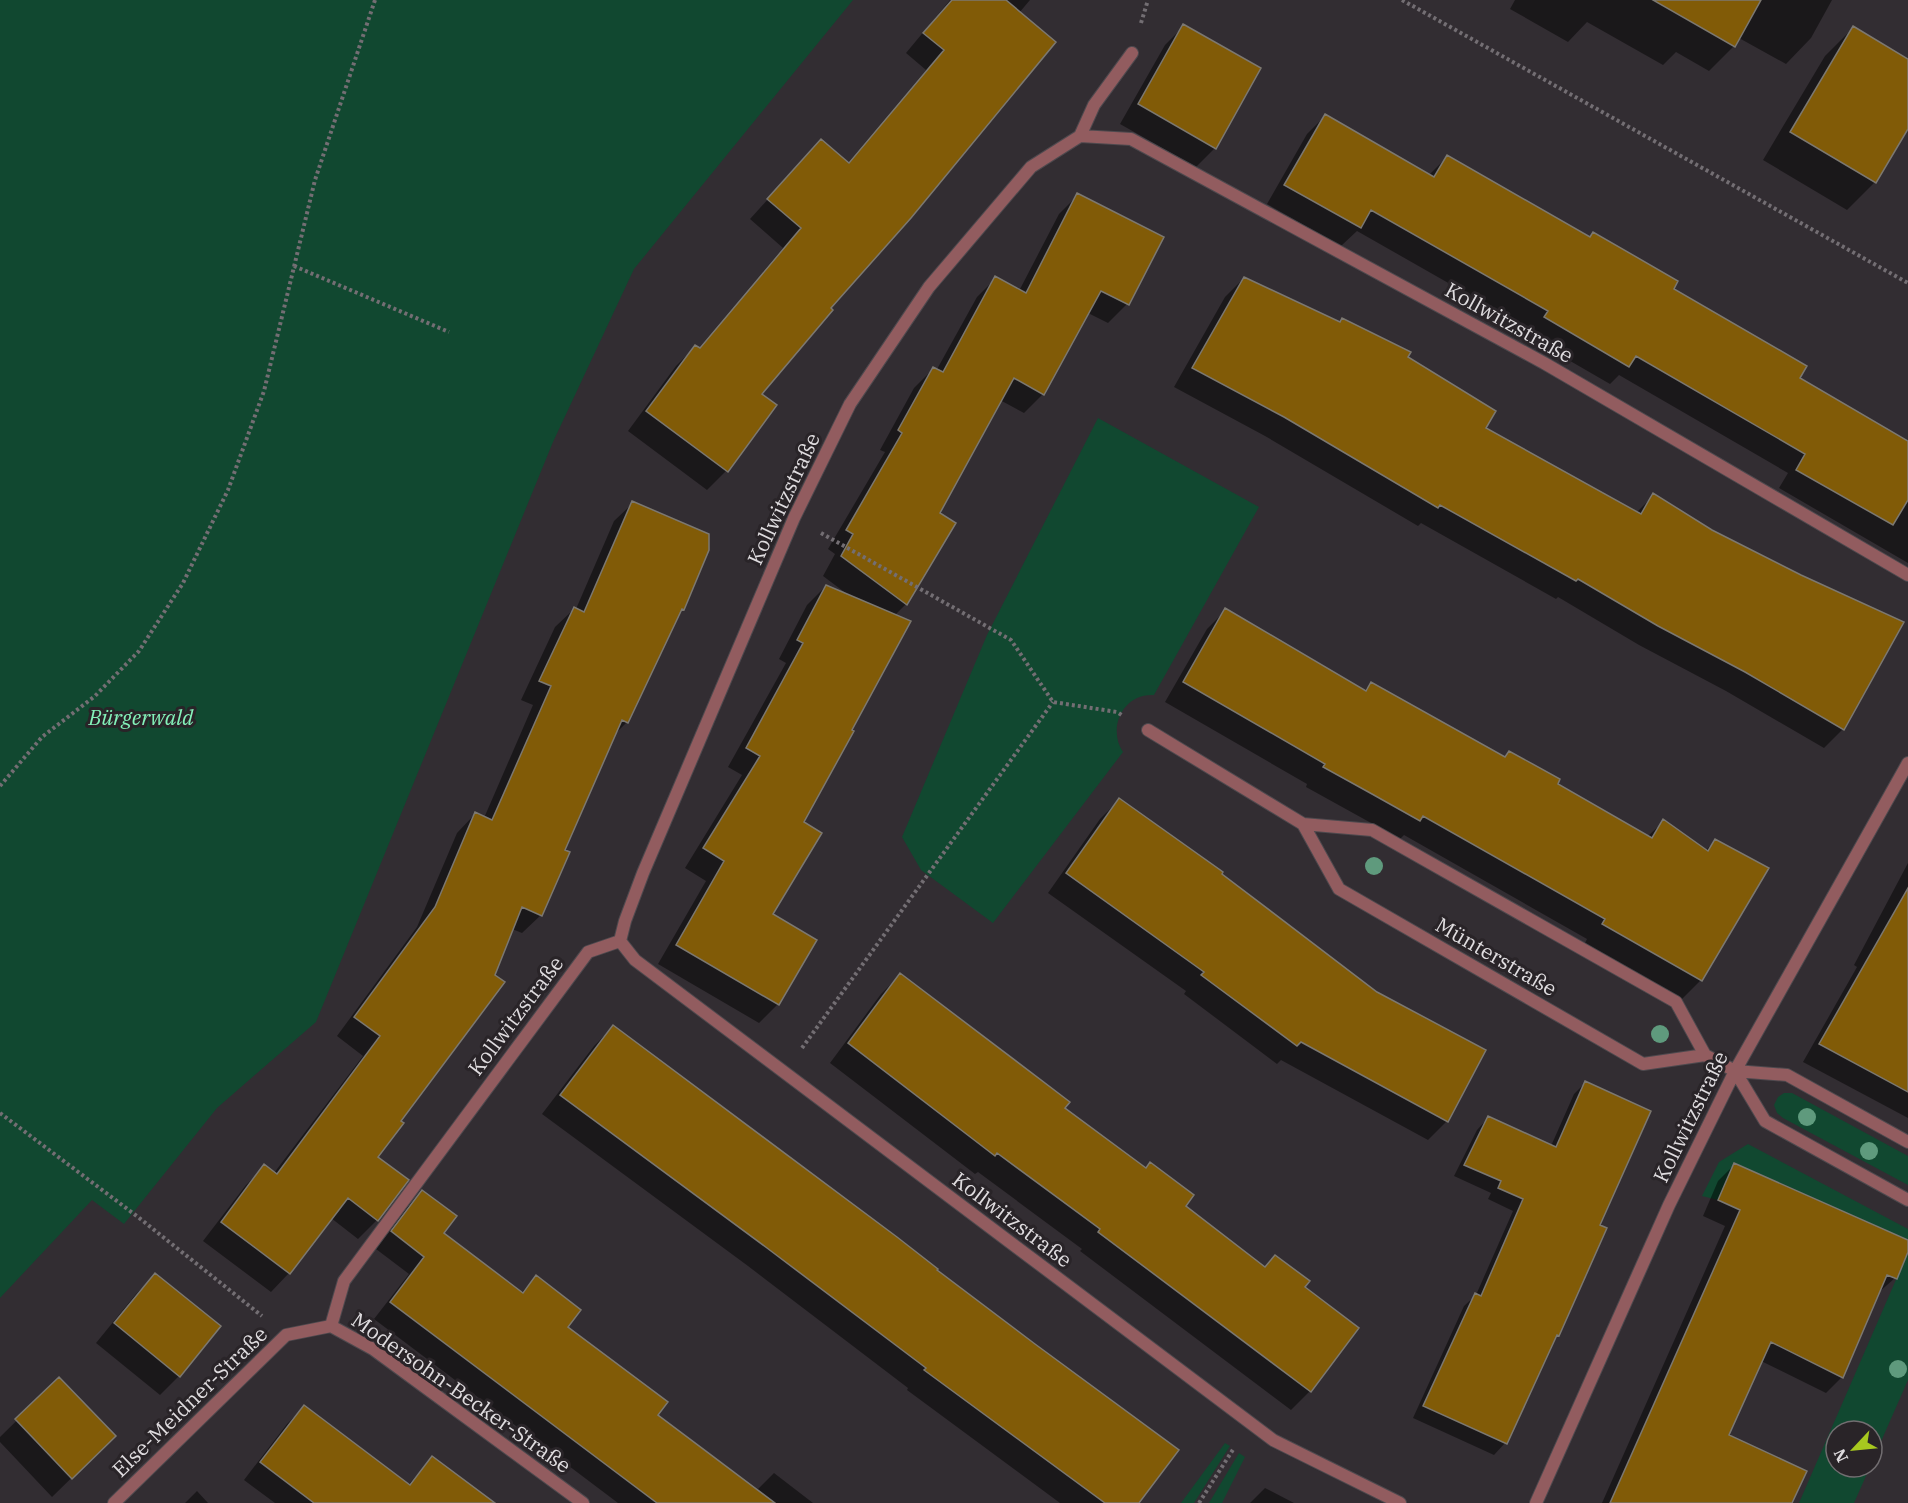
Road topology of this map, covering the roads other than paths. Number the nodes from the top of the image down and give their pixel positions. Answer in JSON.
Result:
{"nodes":[{"id":1,"x":1132,"y":53,"type":"dead end"},
{"id":2,"x":1080,"y":136,"type":"junction"},
{"id":3,"x":1908,"y":575,"type":"edge"},
{"id":4,"x":1148,"y":730,"type":"road end"},
{"id":5,"x":1908,"y":762,"type":"edge"},
{"id":6,"x":1303,"y":824,"type":"junction"},
{"id":7,"x":620,"y":941,"type":"junction"},
{"id":8,"x":1705,"y":1055,"type":"junction"},
{"id":9,"x":1735,"y":1071,"type":"junction"},
{"id":10,"x":454,"y":1131,"type":"joint"},
{"id":11,"x":1908,"y":1142,"type":"edge"},
{"id":12,"x":1908,"y":1200,"type":"edge"},
{"id":13,"x":331,"y":1326,"type":"junction"},
{"id":14,"x":114,"y":1503,"type":"edge"},
{"id":15,"x":583,"y":1503,"type":"edge"},
{"id":16,"x":1400,"y":1503,"type":"edge"},
{"id":17,"x":1536,"y":1503,"type":"edge"}],
"edges":[{"from":1,"to":2,"type":"street"},
{"from":2,"to":3,"type":"street","name":"Kollwitzstraße"},
{"from":2,"to":7,"type":"street","name":"Kollwitzstraße"},
{"from":4,"to":6,"type":"street","name":"Münterstraße"},
{"from":5,"to":9,"type":"street","name":"Kollwitzstraße"},
{"from":6,"to":8,"type":"street","name":"Münterstraße"},
{"from":6,"to":8,"type":"street","name":"Münterstraße"},
{"from":7,"to":10,"type":"street","name":"Kollwitzstraße"},
{"from":7,"to":16,"type":"street","name":"Kollwitzstraße"},
{"from":8,"to":9,"type":"street"},
{"from":9,"to":11,"type":"street"},
{"from":9,"to":12,"type":"street"},
{"from":9,"to":17,"type":"street","name":"Kollwitzstraße"},
{"from":10,"to":13,"type":"street","name":"Modersohn-Becker-Straße"},
{"from":13,"to":14,"type":"street","name":"Else-Meidner-Straße"},
{"from":13,"to":15,"type":"street","name":"Modersohn-Becker-Straße"}]}
